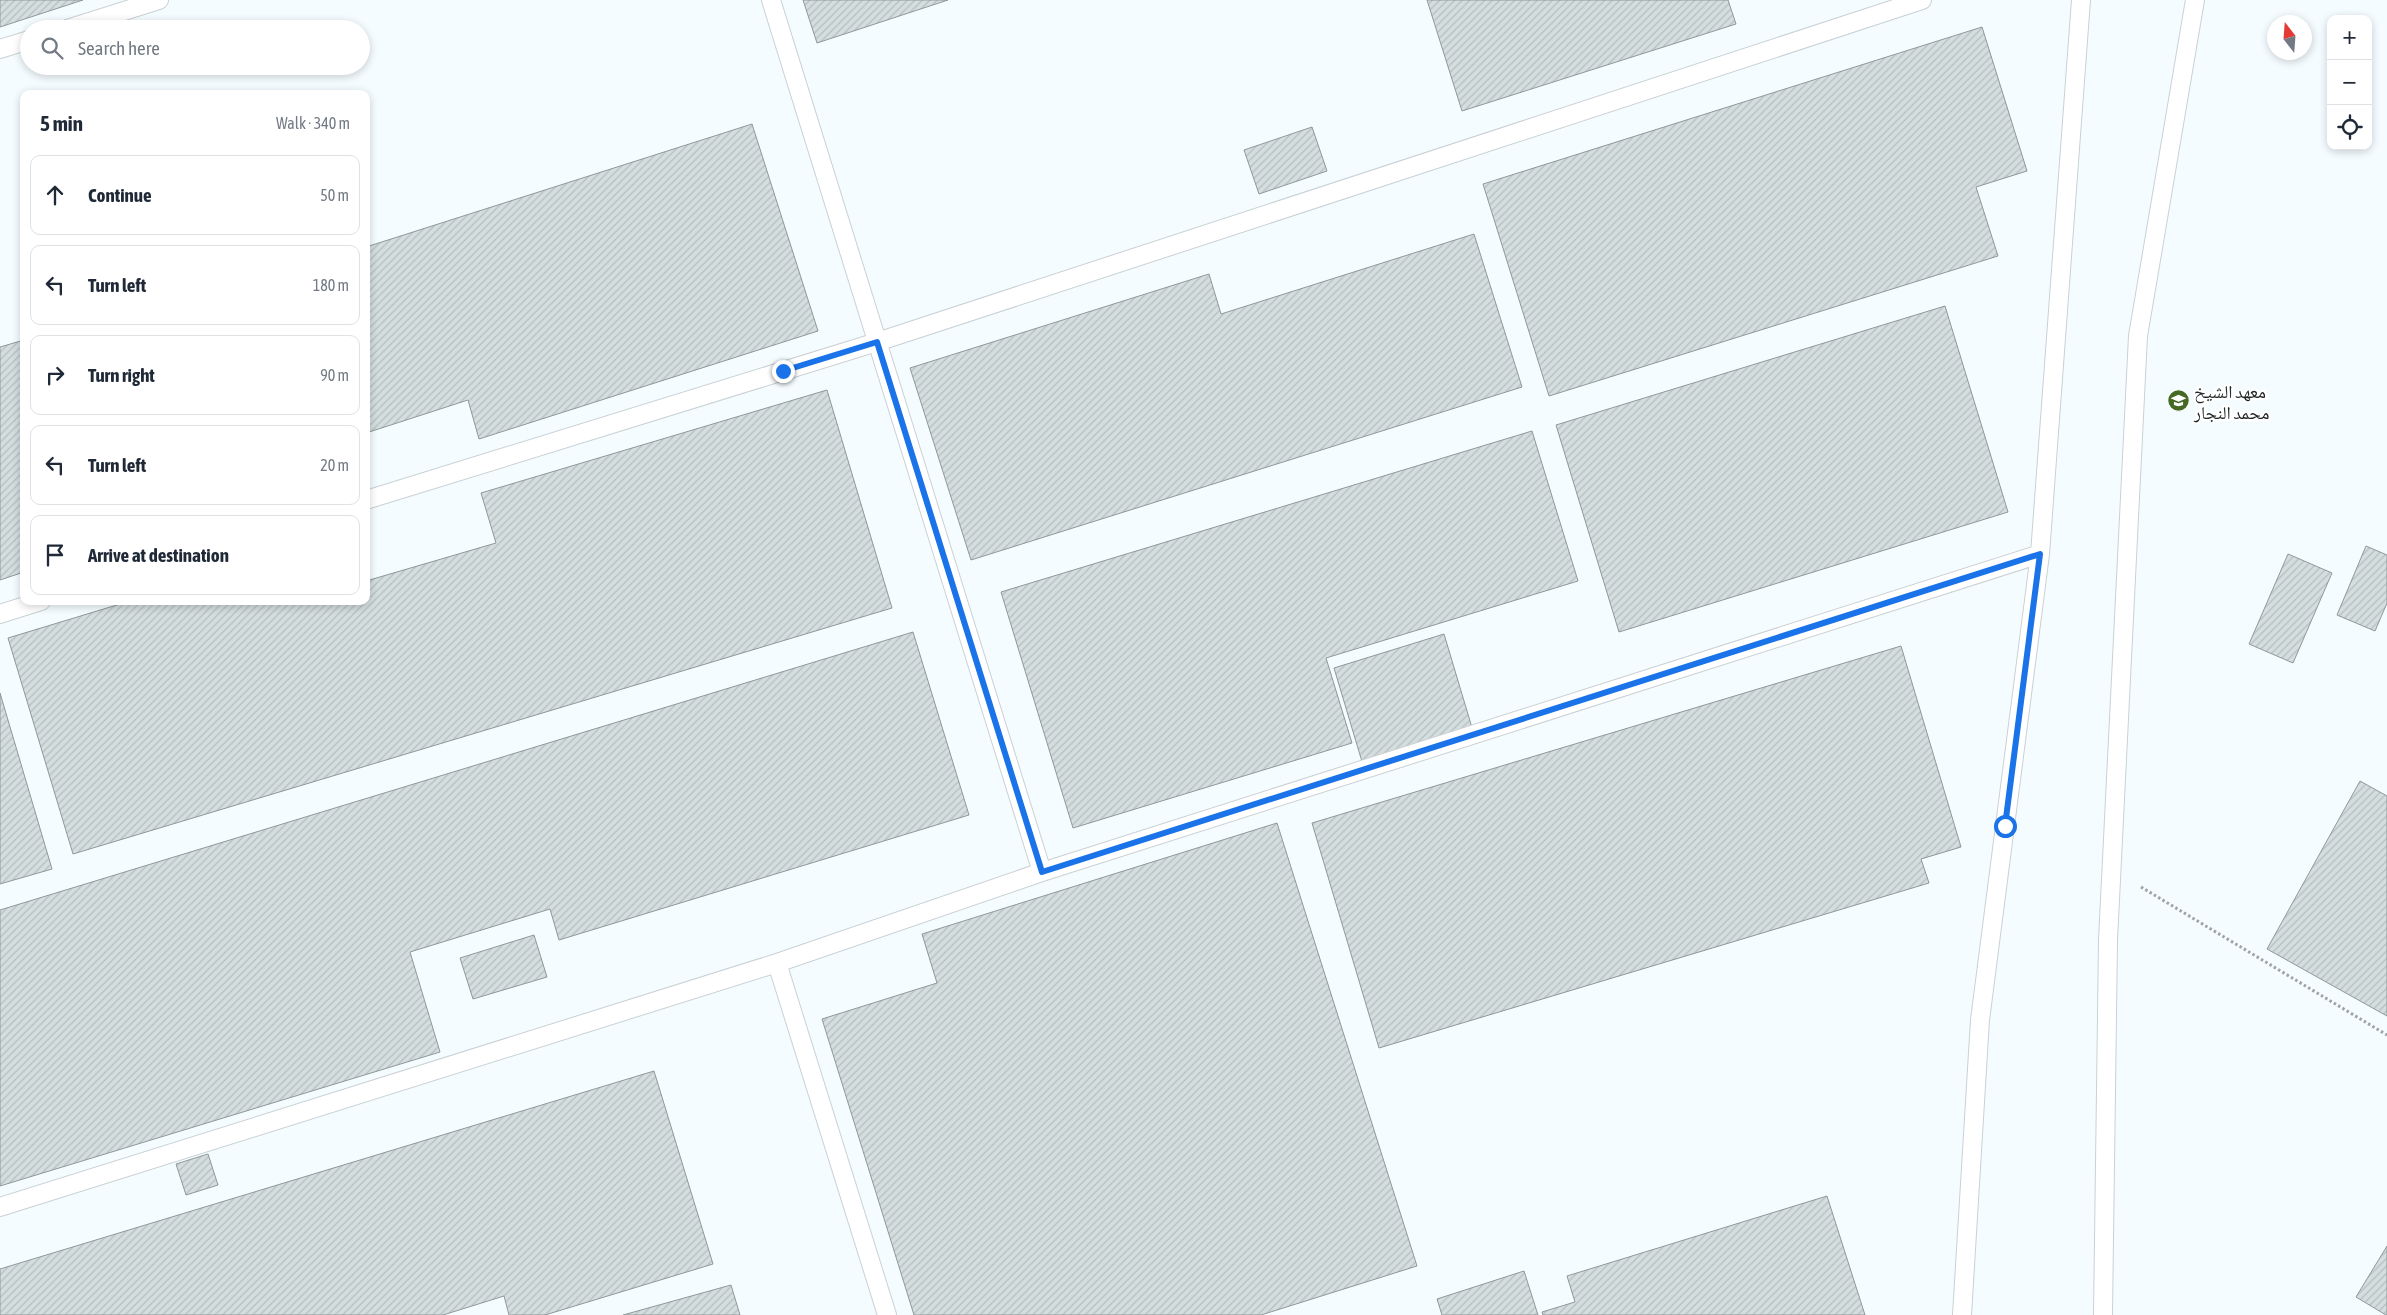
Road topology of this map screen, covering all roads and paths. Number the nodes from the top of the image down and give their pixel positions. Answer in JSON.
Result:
{"nodes":[{"id":1,"x":159,"y":0,"type":"edge"},
{"id":2,"x":771,"y":0,"type":"edge"},
{"id":3,"x":1922,"y":0,"type":"edge"},
{"id":4,"x":2080,"y":0,"type":"edge"},
{"id":5,"x":2195,"y":0,"type":"edge"},
{"id":6,"x":95,"y":20,"type":"edge"},
{"id":7,"x":20,"y":43,"type":"edge"},
{"id":8,"x":0,"y":49,"type":"edge"},
{"id":9,"x":877,"y":342,"type":"junction"},
{"id":10,"x":370,"y":499,"type":"edge"},
{"id":11,"x":2040,"y":554,"type":"junction"},
{"id":12,"x":28,"y":605,"type":"edge"},
{"id":13,"x":0,"y":614,"type":"edge"},
{"id":14,"x":2111,"y":869,"type":"junction"},
{"id":15,"x":1042,"y":872,"type":"junction"},
{"id":16,"x":777,"y":963,"type":"junction"},
{"id":17,"x":2387,"y":1034,"type":"edge"},
{"id":18,"x":0,"y":1207,"type":"edge"},
{"id":19,"x":888,"y":1315,"type":"edge"},
{"id":20,"x":1962,"y":1315,"type":"edge"},
{"id":21,"x":2103,"y":1315,"type":"edge"}],
"edges":[{"from":1,"to":6,"type":"lane"},
{"from":2,"to":9,"type":"lane"},
{"from":3,"to":9,"type":"lane"},
{"from":4,"to":11,"type":"lane"},
{"from":5,"to":14,"type":"lane"},
{"from":7,"to":8,"type":"lane"},
{"from":9,"to":10,"type":"lane"},
{"from":9,"to":15,"type":"lane"},
{"from":11,"to":15,"type":"lane"},
{"from":11,"to":20,"type":"lane"},
{"from":12,"to":13,"type":"lane"},
{"from":14,"to":17,"type":"path"},
{"from":14,"to":21,"type":"lane"},
{"from":15,"to":16,"type":"lane"},
{"from":16,"to":18,"type":"lane"},
{"from":16,"to":19,"type":"lane"}]}
